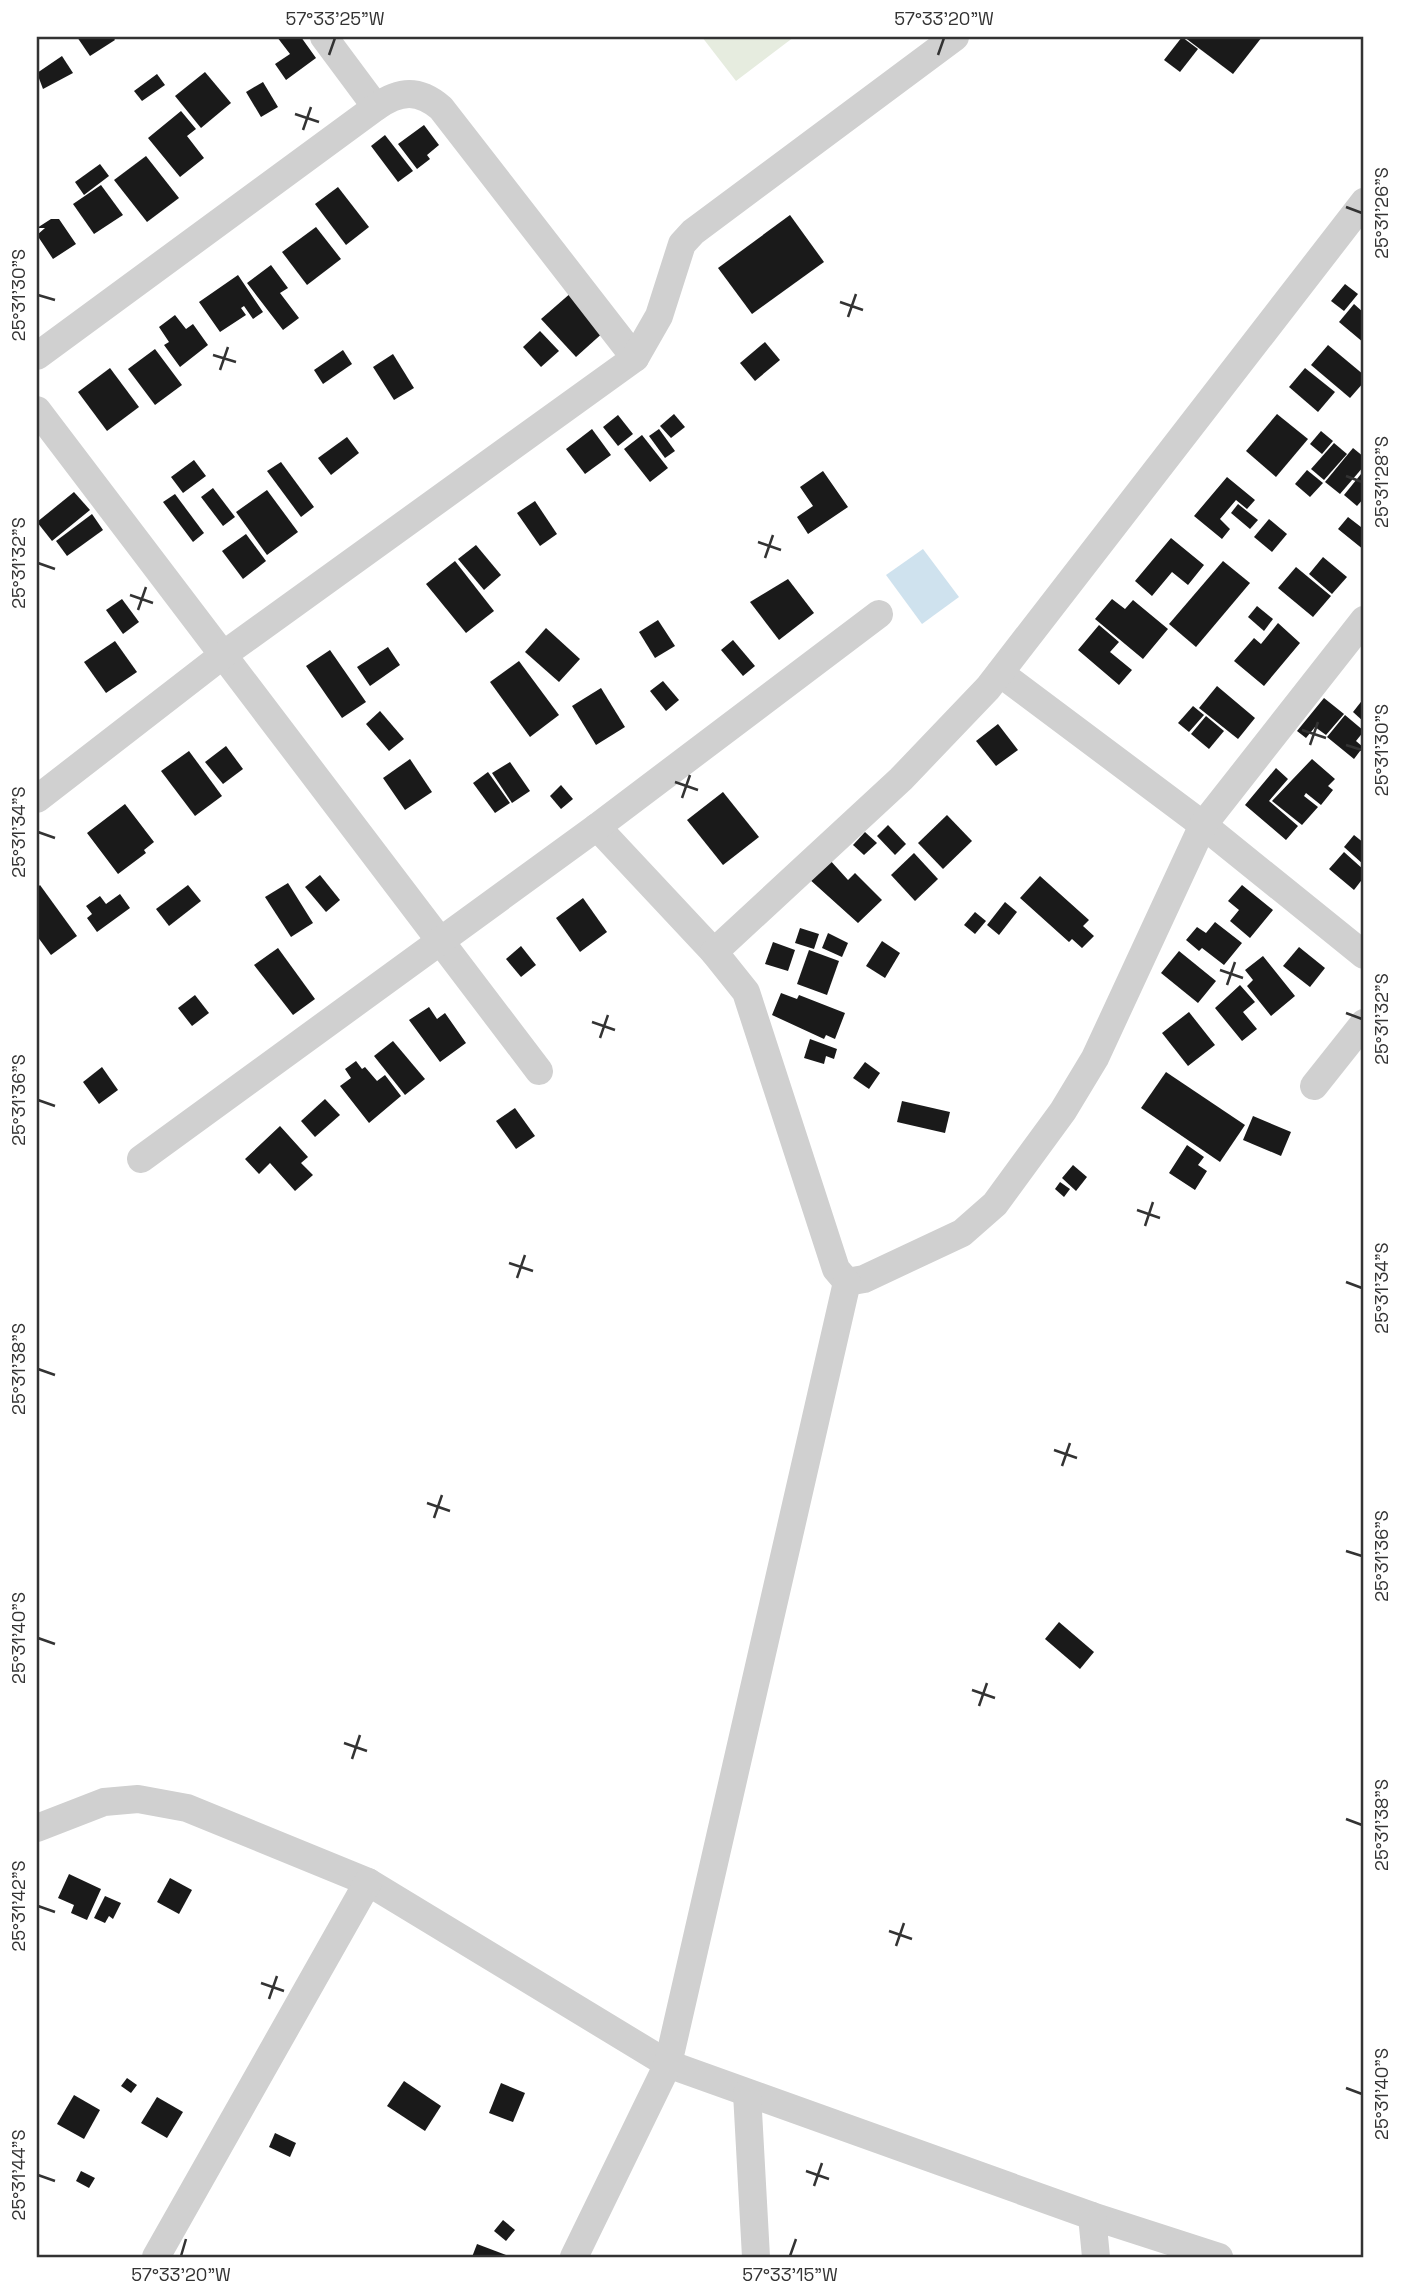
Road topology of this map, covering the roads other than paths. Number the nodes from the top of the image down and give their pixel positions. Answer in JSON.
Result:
{"nodes":[{"id":1,"x":324,"y":37,"type":"edge"},
{"id":2,"x":955,"y":37,"type":"edge"},
{"id":3,"x":376,"y":107,"type":"junction"},
{"id":4,"x":1364,"y":202,"type":"edge"},
{"id":5,"x":37,"y":356,"type":"edge"},
{"id":6,"x":635,"y":358,"type":"junction"},
{"id":7,"x":37,"y":410,"type":"edge"},
{"id":8,"x":879,"y":614,"type":"dead end"},
{"id":9,"x":1364,"y":620,"type":"edge"},
{"id":10,"x":223,"y":655,"type":"junction"},
{"id":11,"x":1000,"y":673,"type":"junction"},
{"id":12,"x":37,"y":799,"type":"edge"},
{"id":13,"x":1203,"y":824,"type":"junction"},
{"id":14,"x":597,"y":827,"type":"junction"},
{"id":15,"x":440,"y":941,"type":"junction"},
{"id":16,"x":714,"y":951,"type":"junction"},
{"id":17,"x":1364,"y":955,"type":"edge"},
{"id":18,"x":1364,"y":1023,"type":"edge"},
{"id":19,"x":539,"y":1071,"type":"dead end"},
{"id":20,"x":1314,"y":1086,"type":"dead end"},
{"id":21,"x":141,"y":1159,"type":"dead end"},
{"id":22,"x":847,"y":1282,"type":"junction"},
{"id":23,"x":37,"y":1828,"type":"edge"},
{"id":24,"x":368,"y":1882,"type":"junction"},
{"id":25,"x":668,"y":2064,"type":"junction"},
{"id":26,"x":747,"y":2093,"type":"junction"},
{"id":27,"x":1092,"y":2216,"type":"junction"},
{"id":28,"x":156,"y":2257,"type":"edge"},
{"id":29,"x":575,"y":2257,"type":"edge"},
{"id":30,"x":756,"y":2257,"type":"edge"},
{"id":31,"x":1096,"y":2257,"type":"edge"},
{"id":32,"x":1219,"y":2257,"type":"edge"}],
"edges":[{"from":1,"to":3,"type":"street"},
{"from":2,"to":6,"type":"street"},
{"from":3,"to":5,"type":"street"},
{"from":3,"to":6,"type":"street"},
{"from":4,"to":11,"type":"street"},
{"from":6,"to":10,"type":"street"},
{"from":7,"to":10,"type":"street"},
{"from":8,"to":14,"type":"street"},
{"from":9,"to":13,"type":"street"},
{"from":10,"to":12,"type":"street"},
{"from":10,"to":15,"type":"street"},
{"from":11,"to":13,"type":"street"},
{"from":11,"to":16,"type":"street"},
{"from":13,"to":17,"type":"street"},
{"from":13,"to":22,"type":"street"},
{"from":14,"to":15,"type":"street"},
{"from":14,"to":16,"type":"street"},
{"from":15,"to":19,"type":"street"},
{"from":15,"to":21,"type":"street"},
{"from":16,"to":22,"type":"street"},
{"from":18,"to":20,"type":"street"},
{"from":22,"to":25,"type":"street"},
{"from":23,"to":24,"type":"street"},
{"from":24,"to":25,"type":"street"},
{"from":24,"to":28,"type":"street"},
{"from":25,"to":26,"type":"street"},
{"from":25,"to":29,"type":"street"},
{"from":26,"to":27,"type":"street"},
{"from":26,"to":30,"type":"street"},
{"from":27,"to":31,"type":"street"},
{"from":27,"to":32,"type":"street"}]}
